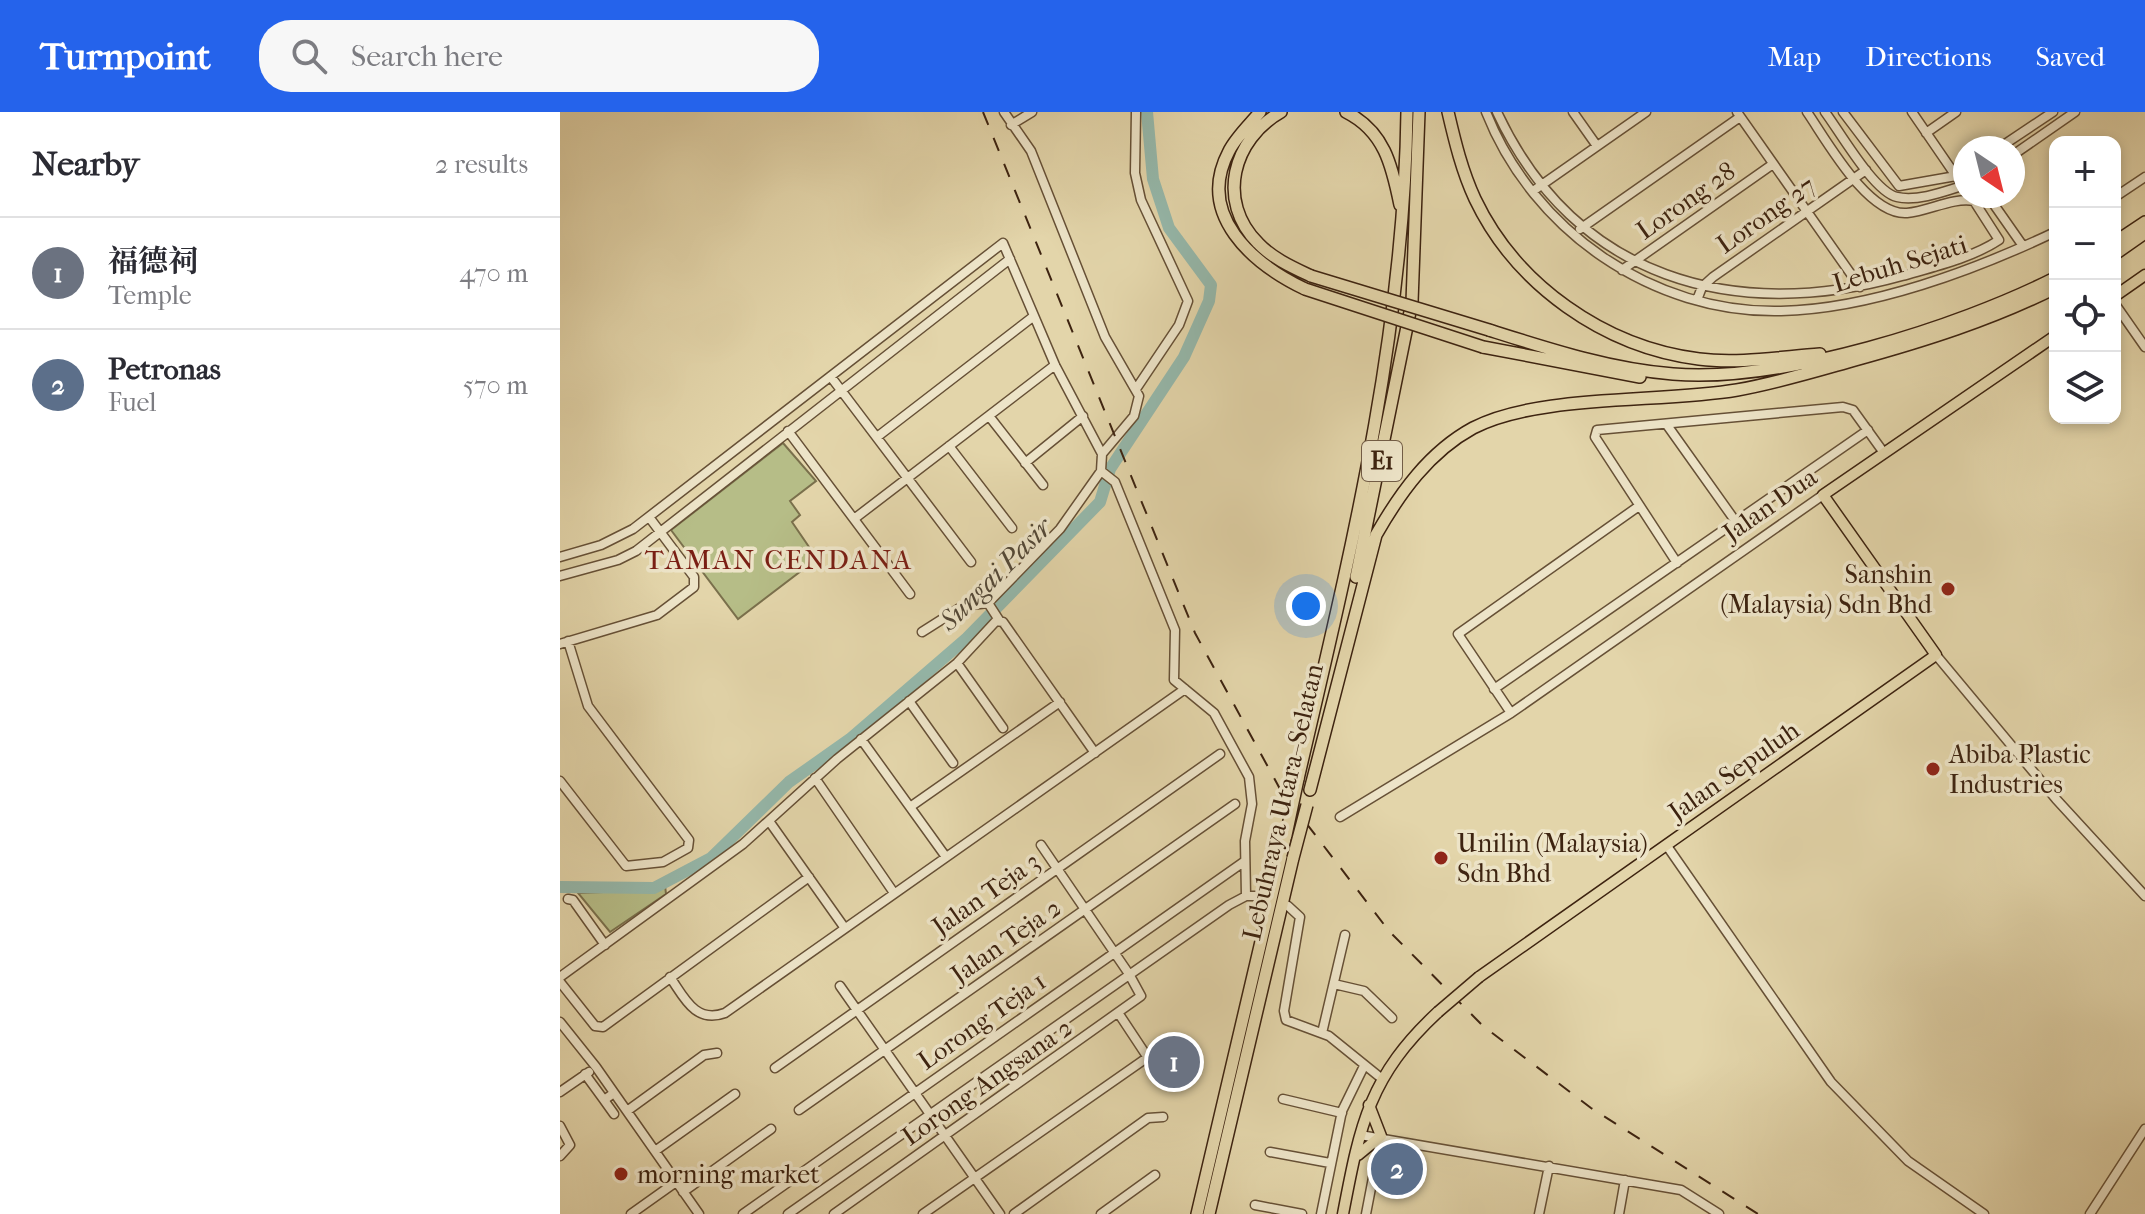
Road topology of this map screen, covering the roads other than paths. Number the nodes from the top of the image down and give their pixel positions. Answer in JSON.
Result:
{"nodes":[{"id":1,"x":1004,"y":112,"type":"edge"},
{"id":2,"x":1032,"y":112,"type":"edge"},
{"id":3,"x":1136,"y":112,"type":"edge"},
{"id":4,"x":1260,"y":112,"type":"edge"},
{"id":5,"x":1281,"y":112,"type":"edge"},
{"id":6,"x":1346,"y":112,"type":"edge"},
{"id":7,"x":1407,"y":112,"type":"edge"},
{"id":8,"x":1419,"y":112,"type":"edge"},
{"id":9,"x":1448,"y":112,"type":"edge"},
{"id":10,"x":1486,"y":112,"type":"edge"},
{"id":11,"x":1497,"y":112,"type":"edge"},
{"id":12,"x":1573,"y":112,"type":"edge"},
{"id":13,"x":1646,"y":112,"type":"edge"},
{"id":14,"x":1807,"y":112,"type":"edge"},
{"id":15,"x":1825,"y":112,"type":"edge"},
{"id":16,"x":1843,"y":112,"type":"edge"},
{"id":17,"x":1912,"y":112,"type":"edge"},
{"id":18,"x":1956,"y":112,"type":"edge"},
{"id":19,"x":2053,"y":112,"type":"edge"},
{"id":20,"x":2075,"y":112,"type":"edge"},
{"id":21,"x":1738,"y":114,"type":"edge"},
{"id":22,"x":1011,"y":125,"type":"junction"},
{"id":23,"x":1926,"y":133,"type":"junction"},
{"id":24,"x":2017,"y":136,"type":"edge"},
{"id":25,"x":1597,"y":146,"type":"junction"},
{"id":26,"x":2025,"y":147,"type":"edge"},
{"id":27,"x":1773,"y":164,"type":"junction"},
{"id":28,"x":1866,"y":170,"type":"junction"},
{"id":29,"x":1953,"y":172,"type":"edge"},
{"id":30,"x":1953,"y":177,"type":"edge"},
{"id":31,"x":2145,"y":177,"type":"edge"},
{"id":32,"x":1854,"y":179,"type":"junction"},
{"id":33,"x":1544,"y":183,"type":"junction"},
{"id":34,"x":1953,"y":188,"type":"edge"},
{"id":35,"x":1533,"y":191,"type":"junction"},
{"id":36,"x":2121,"y":193,"type":"edge"},
{"id":37,"x":1996,"y":208,"type":"edge"},
{"id":38,"x":1807,"y":212,"type":"junction"},
{"id":39,"x":2145,"y":222,"type":"edge"},
{"id":40,"x":1404,"y":225,"type":"junction"},
{"id":41,"x":1582,"y":227,"type":"junction"},
{"id":42,"x":2145,"y":233,"type":"edge"},
{"id":43,"x":1572,"y":235,"type":"junction"},
{"id":44,"x":2049,"y":235,"type":"edge"},
{"id":45,"x":2121,"y":238,"type":"edge"},
{"id":46,"x":2023,"y":246,"type":"junction"},
{"id":47,"x":2121,"y":250,"type":"edge"},
{"id":48,"x":1010,"y":259,"type":"junction"},
{"id":49,"x":1636,"y":261,"type":"junction"},
{"id":50,"x":1622,"y":270,"type":"junction"},
{"id":51,"x":2145,"y":275,"type":"edge"},
{"id":52,"x":2051,"y":280,"type":"edge"},
{"id":53,"x":1702,"y":287,"type":"junction"},
{"id":54,"x":1860,"y":287,"type":"junction"},
{"id":55,"x":2049,"y":291,"type":"edge"},
{"id":56,"x":2121,"y":292,"type":"edge"},
{"id":57,"x":1697,"y":300,"type":"junction"},
{"id":58,"x":2121,"y":313,"type":"edge"},
{"id":59,"x":1034,"y":316,"type":"junction"},
{"id":60,"x":2049,"y":340,"type":"edge"},
{"id":61,"x":2145,"y":347,"type":"edge"},
{"id":62,"x":1845,"y":352,"type":"junction"},
{"id":63,"x":1055,"y":365,"type":"junction"},
{"id":64,"x":1811,"y":373,"type":"junction"},
{"id":65,"x":831,"y":377,"type":"junction"},
{"id":66,"x":1136,"y":389,"type":"junction"},
{"id":67,"x":841,"y":390,"type":"junction"},
{"id":68,"x":989,"y":416,"type":"junction"},
{"id":69,"x":1083,"y":416,"type":"junction"},
{"id":70,"x":1667,"y":425,"type":"junction"},
{"id":71,"x":1868,"y":430,"type":"junction"},
{"id":72,"x":788,"y":431,"type":"junction"},
{"id":73,"x":877,"y":437,"type":"junction"},
{"id":74,"x":949,"y":446,"type":"junction"},
{"id":75,"x":1884,"y":453,"type":"junction"},
{"id":76,"x":1102,"y":454,"type":"junction"},
{"id":77,"x":1025,"y":463,"type":"junction"},
{"id":78,"x":1106,"y":474,"type":"junction"},
{"id":79,"x":908,"y":478,"type":"junction"},
{"id":80,"x":1043,"y":485,"type":"dead end"},
{"id":81,"x":1823,"y":495,"type":"junction"},
{"id":82,"x":1639,"y":506,"type":"junction"},
{"id":83,"x":649,"y":517,"type":"junction"},
{"id":84,"x":854,"y":519,"type":"junction"},
{"id":85,"x":1736,"y":522,"type":"junction"},
{"id":86,"x":1012,"y":528,"type":"dead end"},
{"id":87,"x":660,"y":532,"type":"junction"},
{"id":88,"x":560,"y":557,"type":"edge"},
{"id":89,"x":971,"y":562,"type":"dead end"},
{"id":90,"x":1677,"y":563,"type":"junction"},
{"id":91,"x":560,"y":576,"type":"edge"},
{"id":92,"x":910,"y":594,"type":"dead end"},
{"id":93,"x":994,"y":610,"type":"junction"},
{"id":94,"x":922,"y":632,"type":"dead end"},
{"id":95,"x":564,"y":642,"type":"edge"},
{"id":96,"x":1936,"y":655,"type":"junction"},
{"id":97,"x":957,"y":663,"type":"junction"},
{"id":98,"x":1185,"y":689,"type":"junction"},
{"id":99,"x":1494,"y":689,"type":"junction"},
{"id":100,"x":909,"y":701,"type":"junction"},
{"id":101,"x":1060,"y":702,"type":"junction"},
{"id":102,"x":1511,"y":713,"type":"junction"},
{"id":103,"x":1003,"y":728,"type":"dead end"},
{"id":104,"x":861,"y":739,"type":"junction"},
{"id":105,"x":1095,"y":753,"type":"junction"},
{"id":106,"x":1220,"y":754,"type":"dead end"},
{"id":107,"x":953,"y":763,"type":"dead end"},
{"id":108,"x":815,"y":778,"type":"junction"},
{"id":109,"x":560,"y":781,"type":"edge"},
{"id":110,"x":1310,"y":790,"type":"junction"},
{"id":111,"x":1235,"y":804,"type":"dead end"},
{"id":112,"x":910,"y":807,"type":"junction"},
{"id":113,"x":1340,"y":817,"type":"dead end"},
{"id":114,"x":769,"y":821,"type":"junction"},
{"id":115,"x":1041,"y":845,"type":"dead end"},
{"id":116,"x":1667,"y":846,"type":"junction"},
{"id":117,"x":946,"y":857,"type":"junction"},
{"id":118,"x":1245,"y":861,"type":"junction"},
{"id":119,"x":1057,"y":869,"type":"junction"},
{"id":120,"x":809,"y":877,"type":"junction"},
{"id":121,"x":894,"y":893,"type":"junction"},
{"id":122,"x":2145,"y":896,"type":"edge"},
{"id":123,"x":568,"y":899,"type":"dead end"},
{"id":124,"x":1289,"y":909,"type":"dead end"},
{"id":125,"x":1085,"y":910,"type":"junction"},
{"id":126,"x":844,"y":927,"type":"junction"},
{"id":127,"x":1345,"y":935,"type":"dead end"},
{"id":128,"x":605,"y":945,"type":"junction"},
{"id":129,"x":1114,"y":952,"type":"junction"},
{"id":130,"x":1129,"y":974,"type":"junction"},
{"id":131,"x":670,"y":977,"type":"junction"},
{"id":132,"x":560,"y":980,"type":"edge"},
{"id":133,"x":1334,"y":984,"type":"junction"},
{"id":134,"x":840,"y":986,"type":"dead end"},
{"id":135,"x":856,"y":1009,"type":"junction"},
{"id":136,"x":1119,"y":1014,"type":"junction"},
{"id":137,"x":1392,"y":1018,"type":"dead end"},
{"id":138,"x":560,"y":1022,"type":"edge"},
{"id":139,"x":1322,"y":1033,"type":"junction"},
{"id":140,"x":884,"y":1050,"type":"junction"},
{"id":141,"x":717,"y":1053,"type":"dead end"},
{"id":142,"x":1148,"y":1057,"type":"junction"},
{"id":143,"x":1364,"y":1066,"type":"junction"},
{"id":144,"x":596,"y":1067,"type":"junction"},
{"id":145,"x":775,"y":1068,"type":"dead end"},
{"id":146,"x":585,"y":1074,"type":"junction"},
{"id":147,"x":1381,"y":1078,"type":"junction"},
{"id":148,"x":1162,"y":1079,"type":"dead end"},
{"id":149,"x":560,"y":1092,"type":"edge"},
{"id":150,"x":614,"y":1093,"type":"junction"},
{"id":151,"x":914,"y":1093,"type":"junction"},
{"id":152,"x":735,"y":1094,"type":"dead end"},
{"id":153,"x":1283,"y":1099,"type":"dead end"},
{"id":154,"x":604,"y":1100,"type":"junction"},
{"id":155,"x":1368,"y":1103,"type":"junction"},
{"id":156,"x":799,"y":1110,"type":"dead end"},
{"id":157,"x":627,"y":1111,"type":"junction"},
{"id":158,"x":1342,"y":1113,"type":"junction"},
{"id":159,"x":614,"y":1114,"type":"dead end"},
{"id":160,"x":930,"y":1115,"type":"junction"},
{"id":161,"x":1163,"y":1117,"type":"dead end"},
{"id":162,"x":560,"y":1126,"type":"edge"},
{"id":163,"x":771,"y":1129,"type":"dead end"},
{"id":164,"x":2145,"y":1129,"type":"edge"},
{"id":165,"x":1361,"y":1132,"type":"junction"},
{"id":166,"x":945,"y":1136,"type":"junction"},
{"id":167,"x":1379,"y":1136,"type":"junction"},
{"id":168,"x":655,"y":1151,"type":"junction"},
{"id":169,"x":1270,"y":1152,"type":"dead end"},
{"id":170,"x":560,"y":1156,"type":"edge"},
{"id":171,"x":1353,"y":1161,"type":"junction"},
{"id":172,"x":1330,"y":1163,"type":"junction"},
{"id":173,"x":1549,"y":1166,"type":"junction"},
{"id":174,"x":1155,"y":1175,"type":"dead end"},
{"id":175,"x":974,"y":1178,"type":"junction"},
{"id":176,"x":1625,"y":1180,"type":"junction"},
{"id":177,"x":676,"y":1182,"type":"junction"},
{"id":178,"x":683,"y":1192,"type":"junction"},
{"id":179,"x":847,"y":1205,"type":"junction"},
{"id":180,"x":1255,"y":1205,"type":"dead end"},
{"id":181,"x":631,"y":1214,"type":"edge"},
{"id":182,"x":699,"y":1214,"type":"edge"},
{"id":183,"x":743,"y":1214,"type":"edge"},
{"id":184,"x":788,"y":1214,"type":"edge"},
{"id":185,"x":834,"y":1214,"type":"edge"},
{"id":186,"x":853,"y":1214,"type":"edge"},
{"id":187,"x":923,"y":1214,"type":"edge"},
{"id":188,"x":1000,"y":1214,"type":"edge"},
{"id":189,"x":1014,"y":1214,"type":"edge"},
{"id":190,"x":1101,"y":1214,"type":"edge"},
{"id":191,"x":1197,"y":1214,"type":"edge"},
{"id":192,"x":1209,"y":1214,"type":"edge"},
{"id":193,"x":1302,"y":1214,"type":"edge"},
{"id":194,"x":1321,"y":1214,"type":"edge"},
{"id":195,"x":1343,"y":1214,"type":"edge"},
{"id":196,"x":1366,"y":1214,"type":"edge"},
{"id":197,"x":1539,"y":1214,"type":"edge"},
{"id":198,"x":1619,"y":1214,"type":"edge"},
{"id":199,"x":1719,"y":1214,"type":"edge"},
{"id":200,"x":1984,"y":1214,"type":"edge"},
{"id":201,"x":2090,"y":1214,"type":"edge"}],
"edges":[{"from":1,"to":22,"type":"street"},
{"from":2,"to":22,"type":"street"},
{"from":3,"to":66,"type":"street"},
{"from":4,"to":64,"type":"highway","bridge":true},
{"from":5,"to":62,"type":"highway","bridge":true},
{"from":6,"to":40,"type":"highway"},
{"from":7,"to":40,"type":"highway","name":"Lebuhraya Utara–Selatan","number":"E1"},
{"from":8,"to":110,"type":"highway","name":"Lebuhraya Utara–Selatan","number":"E1"},
{"from":9,"to":62,"type":"highway"},
{"from":10,"to":35,"type":"street","name":"Lebuh Sejati"},
{"from":11,"to":33,"type":"street"},
{"from":12,"to":25,"type":"street"},
{"from":13,"to":25,"type":"street"},
{"from":14,"to":32,"type":"street"},
{"from":15,"to":28,"type":"street"},
{"from":16,"to":30,"type":"street"},
{"from":17,"to":23,"type":"street"},
{"from":18,"to":23,"type":"street"},
{"from":19,"to":24,"type":"street"},
{"from":20,"to":26,"type":"street"},
{"from":21,"to":27,"type":"street"},
{"from":21,"to":41,"type":"street"},
{"from":22,"to":66,"type":"street"},
{"from":23,"to":29,"type":"street"},
{"from":25,"to":33,"type":"street"},
{"from":27,"to":38,"type":"street"},
{"from":27,"to":49,"type":"street","name":"Lorong 28"},
{"from":28,"to":32,"type":"street","name":"Lorong 27"},
{"from":28,"to":34,"type":"street"},
{"from":31,"to":36,"type":"street"},
{"from":32,"to":38,"type":"street","name":"Lorong 27"},
{"from":32,"to":54,"type":"street"},
{"from":33,"to":35,"type":"street"},
{"from":33,"to":41,"type":"street"},
{"from":35,"to":43,"type":"street","name":"Lebuh Sejati"},
{"from":37,"to":46,"type":"street"},
{"from":38,"to":53,"type":"street","name":"Lorong 27"},
{"from":38,"to":54,"type":"street"},
{"from":39,"to":45,"type":"highway"},
{"from":40,"to":191,"type":"highway","name":"Lebuhraya Utara–Selatan","number":"E1","bridge":true},
{"from":41,"to":43,"type":"street"},
{"from":41,"to":49,"type":"street"},
{"from":42,"to":47,"type":"highway"},
{"from":43,"to":50,"type":"street","name":"Lebuh Sejati"},
{"from":44,"to":46,"type":"street","name":"Lebuh Sejati"},
{"from":46,"to":57,"type":"street","name":"Lebuh Sejati"},
{"from":48,"to":59,"type":"street"},
{"from":48,"to":65,"type":"street"},
{"from":48,"to":67,"type":"street"},
{"from":49,"to":50,"type":"street","name":"Lorong 28"},
{"from":49,"to":53,"type":"street"},
{"from":50,"to":57,"type":"street","name":"Lebuh Sejati"},
{"from":51,"to":56,"type":"main road"},
{"from":52,"to":62,"type":"highway"},
{"from":53,"to":54,"type":"street"},
{"from":53,"to":57,"type":"street","name":"Lorong 27"},
{"from":55,"to":64,"type":"highway"},
{"from":58,"to":61,"type":"street"},
{"from":59,"to":63,"type":"street"},
{"from":59,"to":73,"type":"street"},
{"from":60,"to":75,"type":"main road","name":"Jalan Dua"},
{"from":63,"to":68,"type":"street"},
{"from":63,"to":69,"type":"street"},
{"from":64,"to":110,"type":"highway"},
{"from":65,"to":67,"type":"street"},
{"from":65,"to":83,"type":"street"},
{"from":66,"to":76,"type":"street"},
{"from":67,"to":72,"type":"street"},
{"from":67,"to":73,"type":"street"},
{"from":68,"to":74,"type":"street"},
{"from":68,"to":77,"type":"street"},
{"from":69,"to":76,"type":"street"},
{"from":69,"to":77,"type":"street"},
{"from":70,"to":71,"type":"street"},
{"from":70,"to":82,"type":"street"},
{"from":70,"to":85,"type":"street"},
{"from":71,"to":75,"type":"street"},
{"from":71,"to":85,"type":"street"},
{"from":72,"to":84,"type":"street"},
{"from":72,"to":87,"type":"street"},
{"from":73,"to":79,"type":"street"},
{"from":74,"to":79,"type":"street"},
{"from":74,"to":86,"type":"street"},
{"from":75,"to":81,"type":"main road","name":"Jalan Dua"},
{"from":76,"to":78,"type":"street"},
{"from":77,"to":80,"type":"street"},
{"from":78,"to":93,"type":"street"},
{"from":78,"to":98,"type":"street"},
{"from":79,"to":84,"type":"street"},
{"from":79,"to":89,"type":"street"},
{"from":81,"to":96,"type":"main road"},
{"from":81,"to":102,"type":"street","name":"Jalan Dua"},
{"from":82,"to":90,"type":"street"},
{"from":82,"to":99,"type":"street"},
{"from":83,"to":87,"type":"street"},
{"from":83,"to":88,"type":"street"},
{"from":84,"to":92,"type":"street"},
{"from":85,"to":90,"type":"street"},
{"from":87,"to":91,"type":"street"},
{"from":87,"to":95,"type":"street"},
{"from":90,"to":99,"type":"street"},
{"from":93,"to":94,"type":"street"},
{"from":93,"to":97,"type":"street"},
{"from":93,"to":101,"type":"street"},
{"from":95,"to":109,"type":"street"},
{"from":96,"to":116,"type":"main road","name":"Jalan Sepuluh"},
{"from":96,"to":122,"type":"street"},
{"from":97,"to":100,"type":"street"},
{"from":97,"to":103,"type":"street"},
{"from":98,"to":105,"type":"street"},
{"from":98,"to":118,"type":"street"},
{"from":99,"to":102,"type":"street"},
{"from":100,"to":104,"type":"street"},
{"from":100,"to":107,"type":"street"},
{"from":101,"to":105,"type":"street"},
{"from":101,"to":112,"type":"street"},
{"from":102,"to":113,"type":"street","name":"Jalan Dua"},
{"from":104,"to":108,"type":"street"},
{"from":104,"to":112,"type":"street"},
{"from":105,"to":117,"type":"street"},
{"from":106,"to":119,"type":"street","name":"Jalan Teja 3"},
{"from":108,"to":114,"type":"street"},
{"from":108,"to":121,"type":"street"},
{"from":110,"to":192,"type":"highway","name":"Lebuhraya Utara–Selatan","number":"E1","bridge":true},
{"from":111,"to":125,"type":"street","name":"Jalan Teja 2"},
{"from":112,"to":117,"type":"street"},
{"from":114,"to":120,"type":"street"},
{"from":114,"to":128,"type":"street"},
{"from":115,"to":119,"type":"street"},
{"from":116,"to":147,"type":"main road","name":"Jalan Sepuluh","bridge":true},
{"from":116,"to":200,"type":"street"},
{"from":117,"to":121,"type":"street"},
{"from":118,"to":129,"type":"street","name":"Lorong Teja 1"},
{"from":118,"to":130,"type":"street"},
{"from":119,"to":125,"type":"street"},
{"from":119,"to":135,"type":"street","name":"Jalan Teja 3"},
{"from":120,"to":126,"type":"street"},
{"from":120,"to":131,"type":"street"},
{"from":121,"to":126,"type":"street"},
{"from":123,"to":128,"type":"street"},
{"from":124,"to":139,"type":"street"},
{"from":125,"to":129,"type":"street"},
{"from":125,"to":140,"type":"street","name":"Jalan Teja 2"},
{"from":126,"to":131,"type":"street"},
{"from":127,"to":133,"type":"street"},
{"from":128,"to":132,"type":"street"},
{"from":129,"to":130,"type":"street"},
{"from":129,"to":151,"type":"street","name":"Lorong Teja 1"},
{"from":130,"to":136,"type":"street","name":"Lorong Angsana 2"},
{"from":130,"to":160,"type":"street"},
{"from":131,"to":132,"type":"street"},
{"from":133,"to":137,"type":"street"},
{"from":133,"to":139,"type":"street"},
{"from":134,"to":135,"type":"street"},
{"from":135,"to":140,"type":"street"},
{"from":135,"to":145,"type":"street","name":"Jalan Teja 3"},
{"from":136,"to":142,"type":"street"},
{"from":136,"to":166,"type":"street","name":"Lorong Angsana 2"},
{"from":138,"to":144,"type":"street"},
{"from":139,"to":143,"type":"street"},
{"from":140,"to":151,"type":"street"},
{"from":140,"to":156,"type":"street","name":"Jalan Teja 2"},
{"from":141,"to":157,"type":"street"},
{"from":142,"to":148,"type":"street"},
{"from":142,"to":175,"type":"street"},
{"from":143,"to":147,"type":"street"},
{"from":143,"to":158,"type":"street"},
{"from":144,"to":146,"type":"street"},
{"from":144,"to":150,"type":"street"},
{"from":146,"to":149,"type":"street"},
{"from":146,"to":154,"type":"street"},
{"from":147,"to":155,"type":"main road","name":"Jalan Sepuluh"},
{"from":150,"to":154,"type":"street"},
{"from":150,"to":157,"type":"street"},
{"from":151,"to":160,"type":"street"},
{"from":151,"to":183,"type":"street","name":"Lorong Teja 1"},
{"from":152,"to":168,"type":"street"},
{"from":153,"to":158,"type":"street"},
{"from":154,"to":159,"type":"street"},
{"from":155,"to":165,"type":"main road","name":"Jalan Sepuluh"},
{"from":155,"to":167,"type":"main road"},
{"from":157,"to":168,"type":"street"},
{"from":158,"to":172,"type":"street"},
{"from":160,"to":166,"type":"street"},
{"from":160,"to":184,"type":"street"},
{"from":161,"to":189,"type":"street"},
{"from":162,"to":170,"type":"street"},
{"from":163,"to":178,"type":"street"},
{"from":164,"to":201,"type":"street"},
{"from":165,"to":167,"type":"street"},
{"from":165,"to":171,"type":"main road","name":"Jalan Sepuluh"},
{"from":166,"to":175,"type":"street"},
{"from":166,"to":179,"type":"street","name":"Lorong Angsana 2"},
{"from":167,"to":171,"type":"main road"},
{"from":167,"to":173,"type":"street"},
{"from":167,"to":196,"type":"street"},
{"from":168,"to":177,"type":"street"},
{"from":169,"to":172,"type":"street"},
{"from":171,"to":195,"type":"main road","name":"Jalan Sepuluh"},
{"from":172,"to":194,"type":"street"},
{"from":173,"to":176,"type":"street"},
{"from":173,"to":197,"type":"street"},
{"from":174,"to":190,"type":"street"},
{"from":175,"to":187,"type":"street"},
{"from":175,"to":188,"type":"street"},
{"from":176,"to":198,"type":"street"},
{"from":176,"to":199,"type":"street"},
{"from":177,"to":178,"type":"street"},
{"from":177,"to":181,"type":"street"},
{"from":178,"to":182,"type":"street"},
{"from":179,"to":185,"type":"street","name":"Lorong Angsana 2"},
{"from":179,"to":186,"type":"street"},
{"from":180,"to":193,"type":"street"}]}
